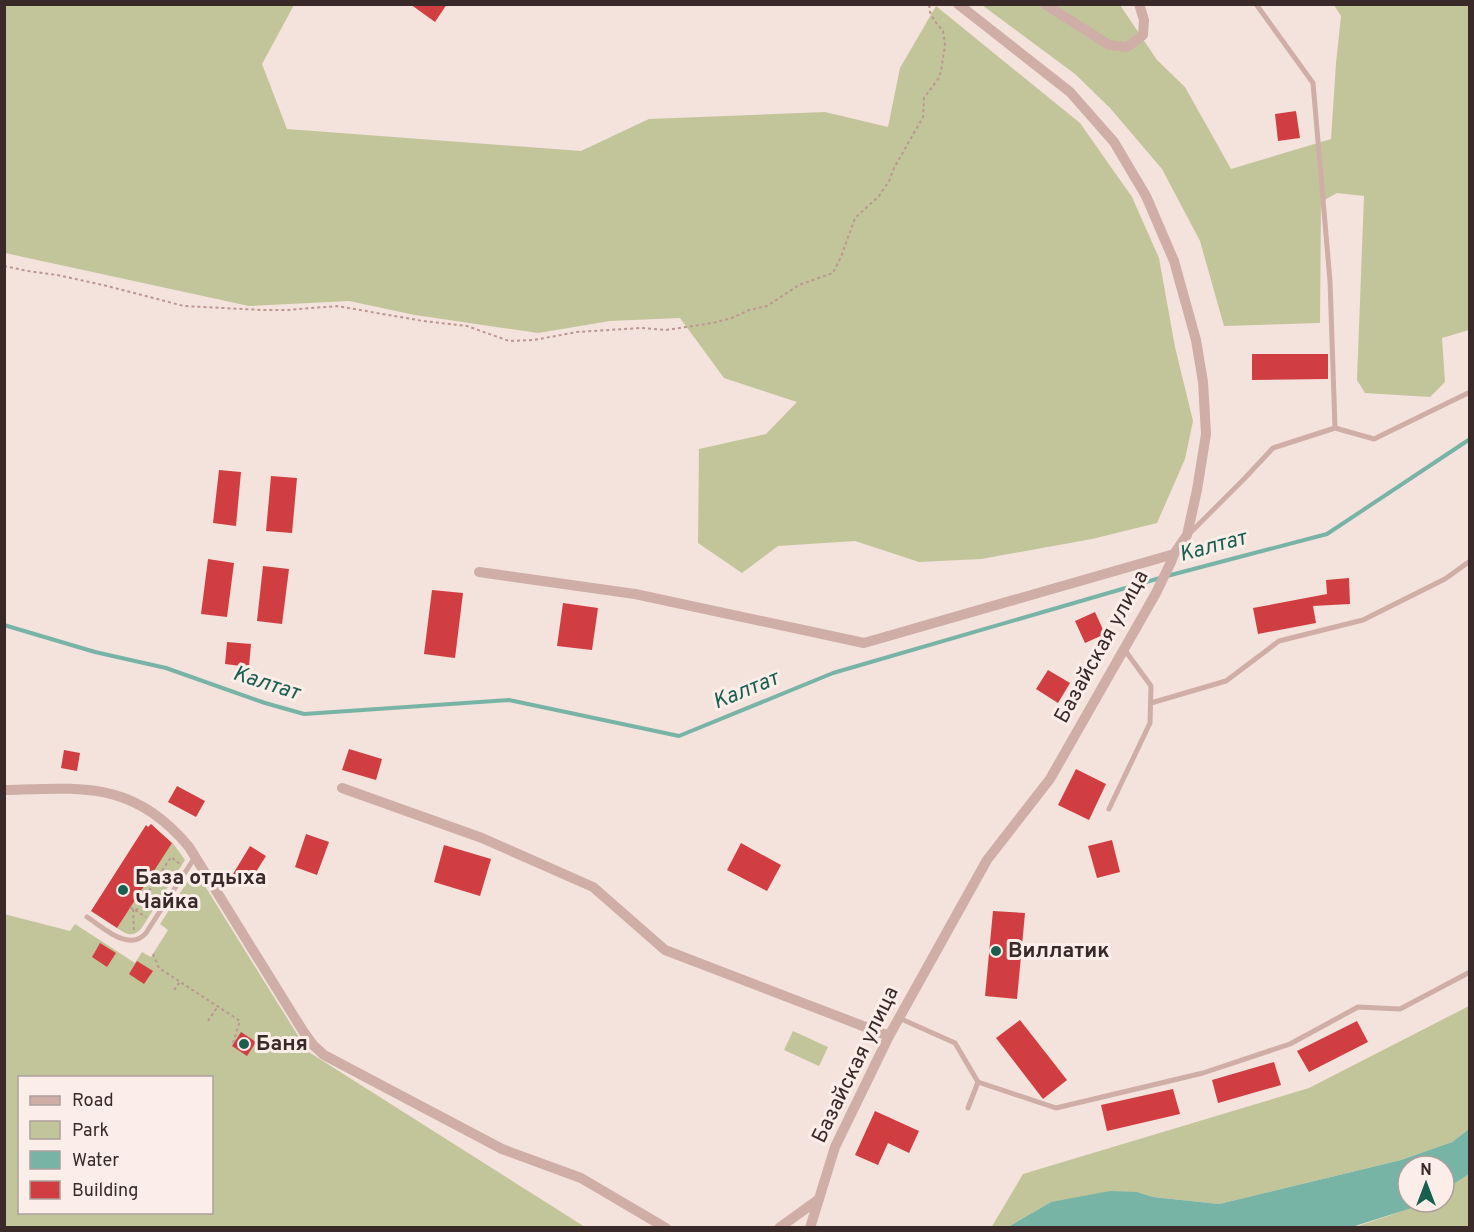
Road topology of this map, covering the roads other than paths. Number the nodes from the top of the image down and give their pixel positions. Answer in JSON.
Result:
{"nodes":[{"id":1,"x":958,"y":4,"type":"edge"},
{"id":2,"x":1045,"y":4,"type":"edge"},
{"id":3,"x":1139,"y":4,"type":"edge"},
{"id":4,"x":1256,"y":4,"type":"edge"},
{"id":5,"x":1470,"y":392,"type":"edge"},
{"id":6,"x":1335,"y":428,"type":"junction"},
{"id":7,"x":1187,"y":535,"type":"junction"},
{"id":8,"x":1172,"y":558,"type":"junction"},
{"id":9,"x":1470,"y":561,"type":"edge"},
{"id":10,"x":479,"y":572,"type":"dead end"},
{"id":11,"x":1124,"y":649,"type":"junction"},
{"id":12,"x":1150,"y":703,"type":"junction"},
{"id":13,"x":342,"y":788,"type":"dead end"},
{"id":14,"x":4,"y":790,"type":"edge"},
{"id":15,"x":1109,"y":809,"type":"dead end"},
{"id":16,"x":195,"y":857,"type":"junction"},
{"id":17,"x":87,"y":917,"type":"dead end"},
{"id":18,"x":1470,"y":972,"type":"edge"},
{"id":19,"x":899,"y":1018,"type":"junction"},
{"id":20,"x":889,"y":1036,"type":"junction"},
{"id":21,"x":978,"y":1082,"type":"junction"},
{"id":22,"x":968,"y":1108,"type":"dead end"},
{"id":23,"x":819,"y":1199,"type":"junction"},
{"id":24,"x":666,"y":1227,"type":"edge"},
{"id":25,"x":779,"y":1227,"type":"edge"},
{"id":26,"x":810,"y":1227,"type":"edge"}],
"edges":[{"from":1,"to":7,"type":"street","name":"Базайская улица"},
{"from":2,"to":3,"type":"street"},
{"from":4,"to":6,"type":"lane"},
{"from":5,"to":6,"type":"lane"},
{"from":6,"to":7,"type":"lane"},
{"from":7,"to":8,"type":"street","name":"Базайская улица"},
{"from":8,"to":10,"type":"street"},
{"from":8,"to":11,"type":"street","name":"Базайская улица"},
{"from":9,"to":12,"type":"lane"},
{"from":11,"to":12,"type":"lane"},
{"from":11,"to":19,"type":"street","name":"Базайская улица"},
{"from":12,"to":15,"type":"lane"},
{"from":13,"to":20,"type":"street"},
{"from":14,"to":16,"type":"street"},
{"from":16,"to":17,"type":"lane"},
{"from":16,"to":24,"type":"street"},
{"from":18,"to":21,"type":"lane"},
{"from":19,"to":20,"type":"street","name":"Базайская улица"},
{"from":19,"to":21,"type":"lane"},
{"from":20,"to":23,"type":"street","name":"Базайская улица"},
{"from":21,"to":22,"type":"lane"},
{"from":23,"to":25,"type":"street"},
{"from":23,"to":26,"type":"street","name":"Базайская улица"}]}
